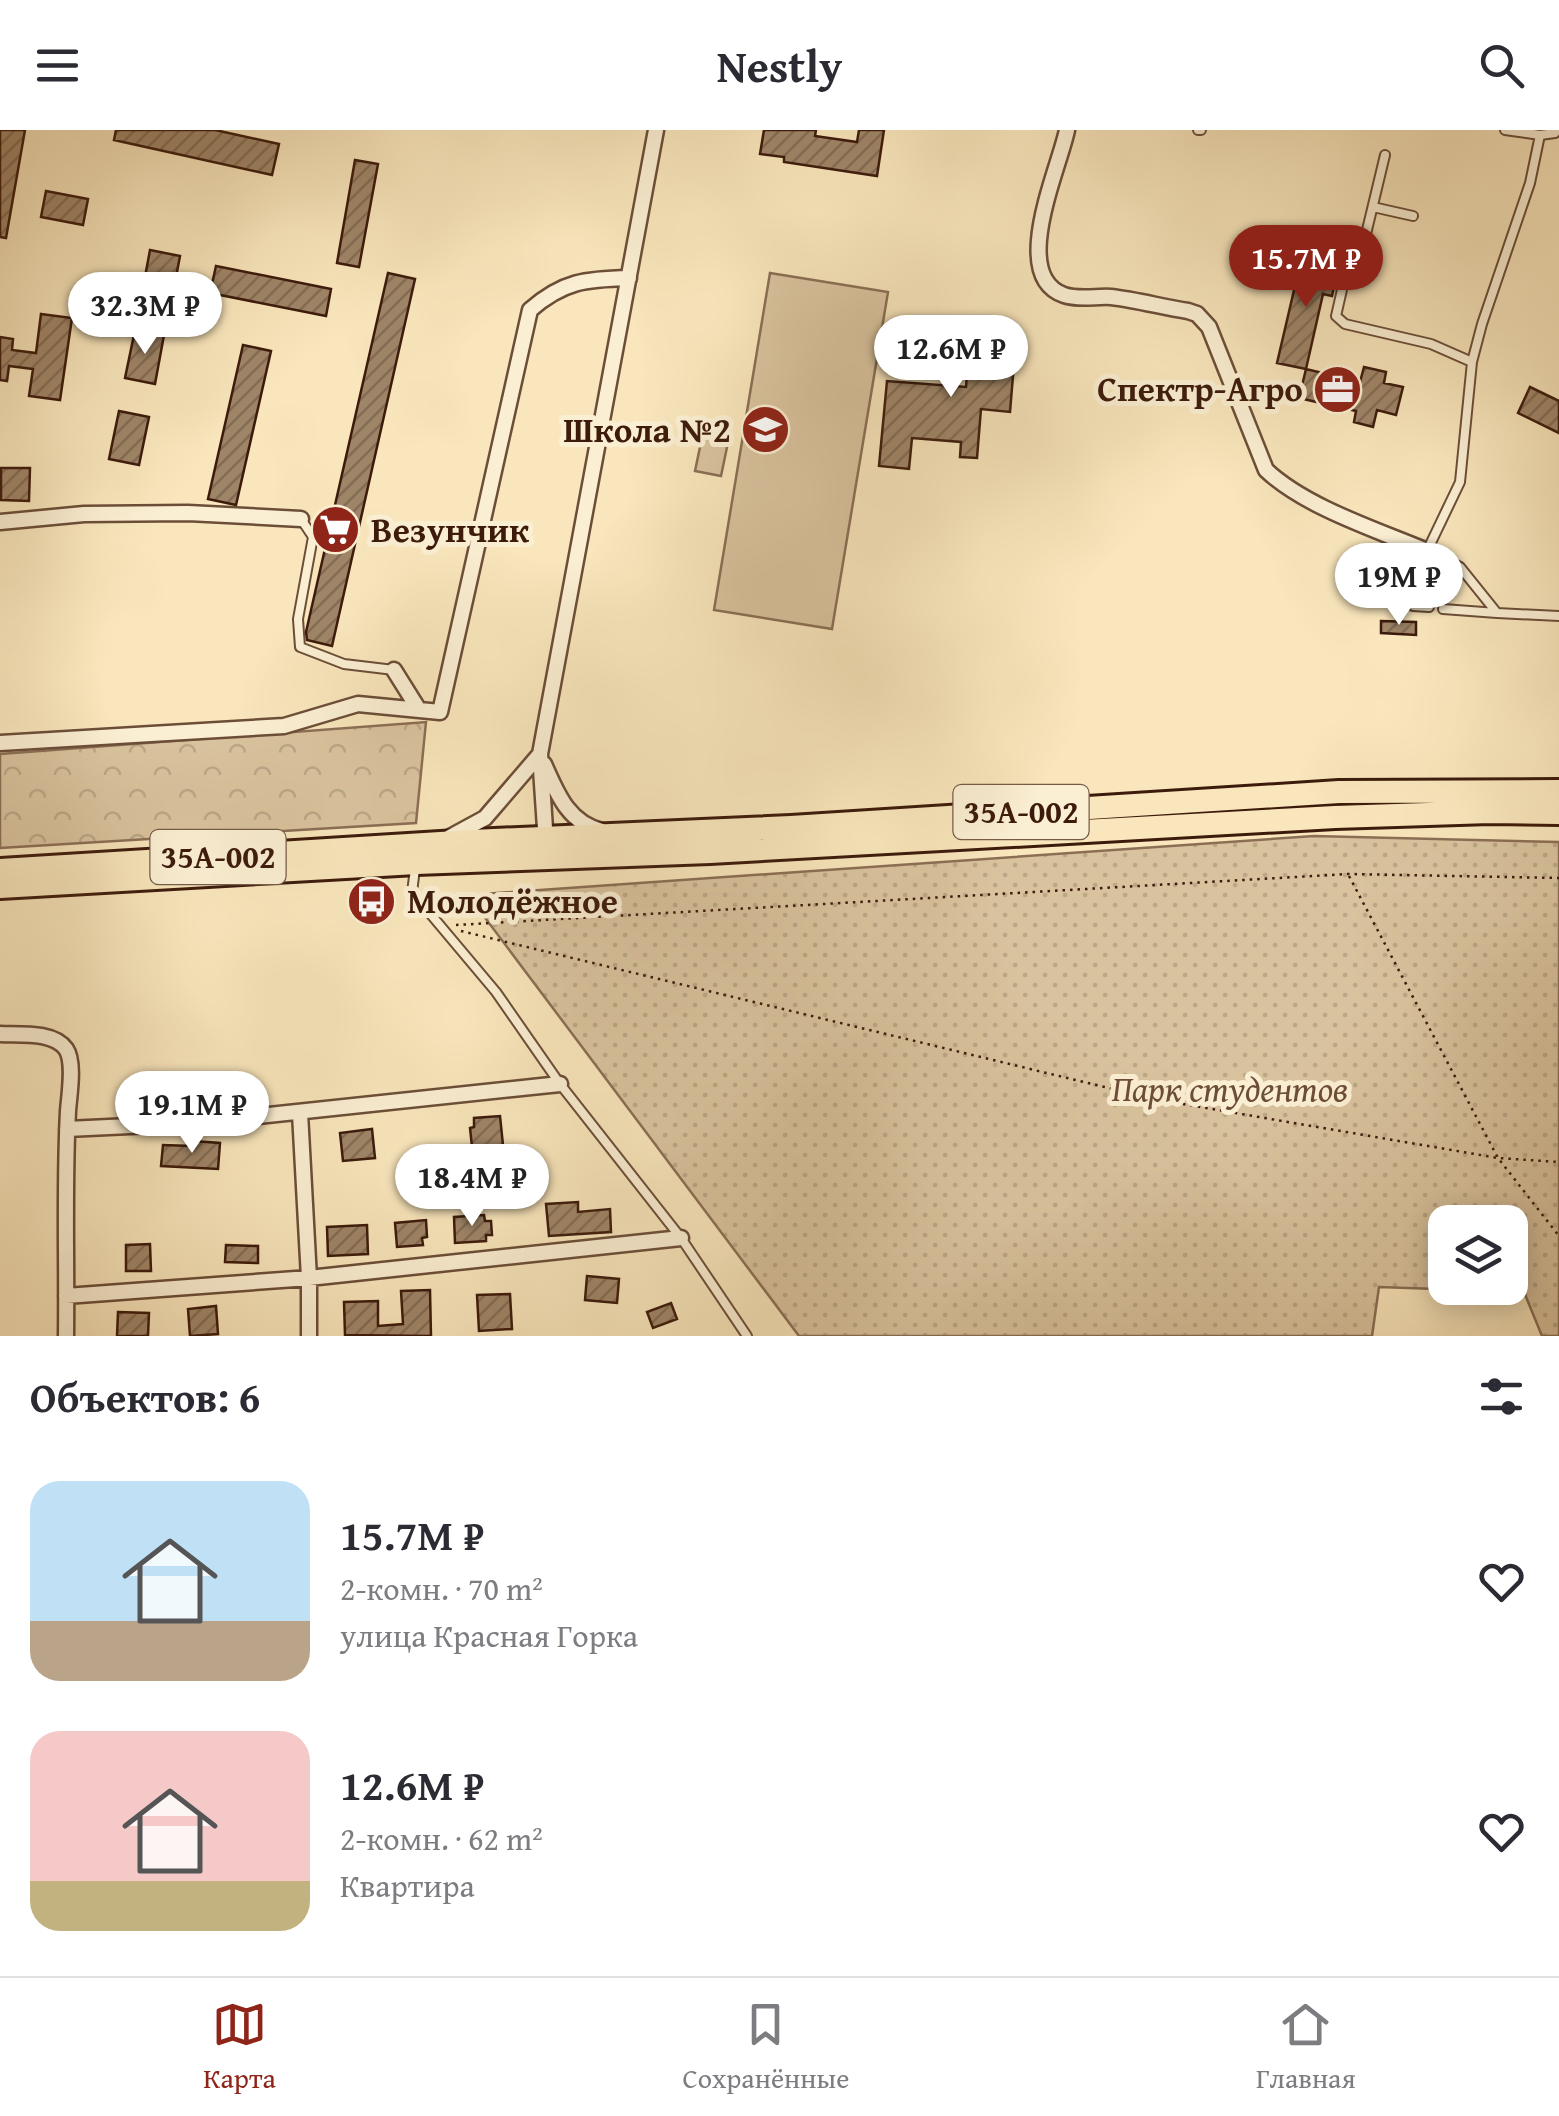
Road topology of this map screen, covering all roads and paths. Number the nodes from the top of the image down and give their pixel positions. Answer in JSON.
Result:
{"nodes":[{"id":1,"x":656,"y":130,"type":"edge"},
{"id":2,"x":1067,"y":130,"type":"edge"},
{"id":3,"x":1505,"y":130,"type":"edge"},
{"id":4,"x":1557,"y":130,"type":"edge"},
{"id":5,"x":1516,"y":131,"type":"edge"},
{"id":6,"x":1540,"y":136,"type":"junction"},
{"id":7,"x":1384,"y":154,"type":"dead end"},
{"id":8,"x":1373,"y":207,"type":"junction"},
{"id":9,"x":1412,"y":216,"type":"dead end"},
{"id":10,"x":629,"y":278,"type":"junction"},
{"id":11,"x":1472,"y":362,"type":"junction"},
{"id":12,"x":300,"y":520,"type":"joint"},
{"id":13,"x":0,"y":522,"type":"edge"},
{"id":14,"x":1427,"y":551,"type":"junction"},
{"id":15,"x":1429,"y":607,"type":"dead end"},
{"id":16,"x":1443,"y":609,"type":"dead end"},
{"id":17,"x":1498,"y":614,"type":"junction"},
{"id":18,"x":1559,"y":616,"type":"edge"},
{"id":19,"x":394,"y":670,"type":"joint"},
{"id":20,"x":419,"y":710,"type":"junction"},
{"id":21,"x":0,"y":743,"type":"edge"},
{"id":22,"x":540,"y":754,"type":"junction"},
{"id":23,"x":1559,"y":790,"type":"edge"},
{"id":24,"x":1559,"y":813,"type":"edge"},
{"id":25,"x":621,"y":835,"type":"junction"},
{"id":26,"x":437,"y":843,"type":"junction"},
{"id":27,"x":546,"y":848,"type":"junction"},
{"id":28,"x":416,"y":863,"type":"junction"},
{"id":29,"x":0,"y":870,"type":"edge"},
{"id":30,"x":1348,"y":874,"type":"junction"},
{"id":31,"x":1559,"y":878,"type":"edge"},
{"id":32,"x":0,"y":887,"type":"edge"},
{"id":33,"x":440,"y":926,"type":"junction"},
{"id":34,"x":0,"y":1034,"type":"edge"},
{"id":35,"x":560,"y":1084,"type":"junction"},
{"id":36,"x":300,"y":1112,"type":"junction"},
{"id":37,"x":67,"y":1129,"type":"junction"},
{"id":38,"x":1498,"y":1158,"type":"junction"},
{"id":39,"x":1559,"y":1162,"type":"edge"},
{"id":40,"x":1559,"y":1236,"type":"edge"},
{"id":41,"x":681,"y":1238,"type":"junction"},
{"id":42,"x":309,"y":1278,"type":"junction"},
{"id":43,"x":66,"y":1296,"type":"junction"},
{"id":44,"x":66,"y":1336,"type":"edge"},
{"id":45,"x":309,"y":1336,"type":"edge"},
{"id":46,"x":747,"y":1336,"type":"edge"}],
"edges":[{"from":1,"to":10,"type":"street"},
{"from":2,"to":14,"type":"street"},
{"from":3,"to":5,"type":"lane"},
{"from":4,"to":6,"type":"lane"},
{"from":5,"to":6,"type":"lane"},
{"from":6,"to":11,"type":"lane"},
{"from":7,"to":8,"type":"lane"},
{"from":8,"to":9,"type":"lane"},
{"from":8,"to":11,"type":"lane"},
{"from":10,"to":20,"type":"street"},
{"from":10,"to":22,"type":"street"},
{"from":11,"to":14,"type":"lane"},
{"from":12,"to":13,"type":"street"},
{"from":12,"to":19,"type":"lane"},
{"from":14,"to":15,"type":"lane"},
{"from":14,"to":17,"type":"lane"},
{"from":16,"to":17,"type":"lane"},
{"from":17,"to":18,"type":"lane"},
{"from":19,"to":20,"type":"street"},
{"from":20,"to":21,"type":"street"},
{"from":22,"to":25,"type":"street"},
{"from":22,"to":26,"type":"street"},
{"from":22,"to":27,"type":"street"},
{"from":23,"to":25,"type":"main road","number":"35А-002"},
{"from":24,"to":27,"type":"main road","number":"35А-002"},
{"from":25,"to":27,"type":"main road","number":"35А-002"},
{"from":26,"to":27,"type":"main road","number":"35А-002"},
{"from":26,"to":29,"type":"main road","number":"35А-002"},
{"from":27,"to":28,"type":"main road","number":"35А-002"},
{"from":28,"to":32,"type":"main road","number":"35А-002"},
{"from":28,"to":33,"type":"lane"},
{"from":30,"to":31,"type":"path"},
{"from":30,"to":33,"type":"path"},
{"from":30,"to":38,"type":"path"},
{"from":33,"to":35,"type":"lane"},
{"from":33,"to":38,"type":"path"},
{"from":34,"to":37,"type":"street"},
{"from":35,"to":36,"type":"street"},
{"from":35,"to":41,"type":"lane"},
{"from":36,"to":37,"type":"street"},
{"from":36,"to":42,"type":"street"},
{"from":37,"to":43,"type":"street"},
{"from":38,"to":39,"type":"path"},
{"from":38,"to":40,"type":"path"},
{"from":41,"to":42,"type":"street"},
{"from":41,"to":46,"type":"lane"},
{"from":42,"to":43,"type":"street"},
{"from":42,"to":45,"type":"street"},
{"from":43,"to":44,"type":"street"}]}
